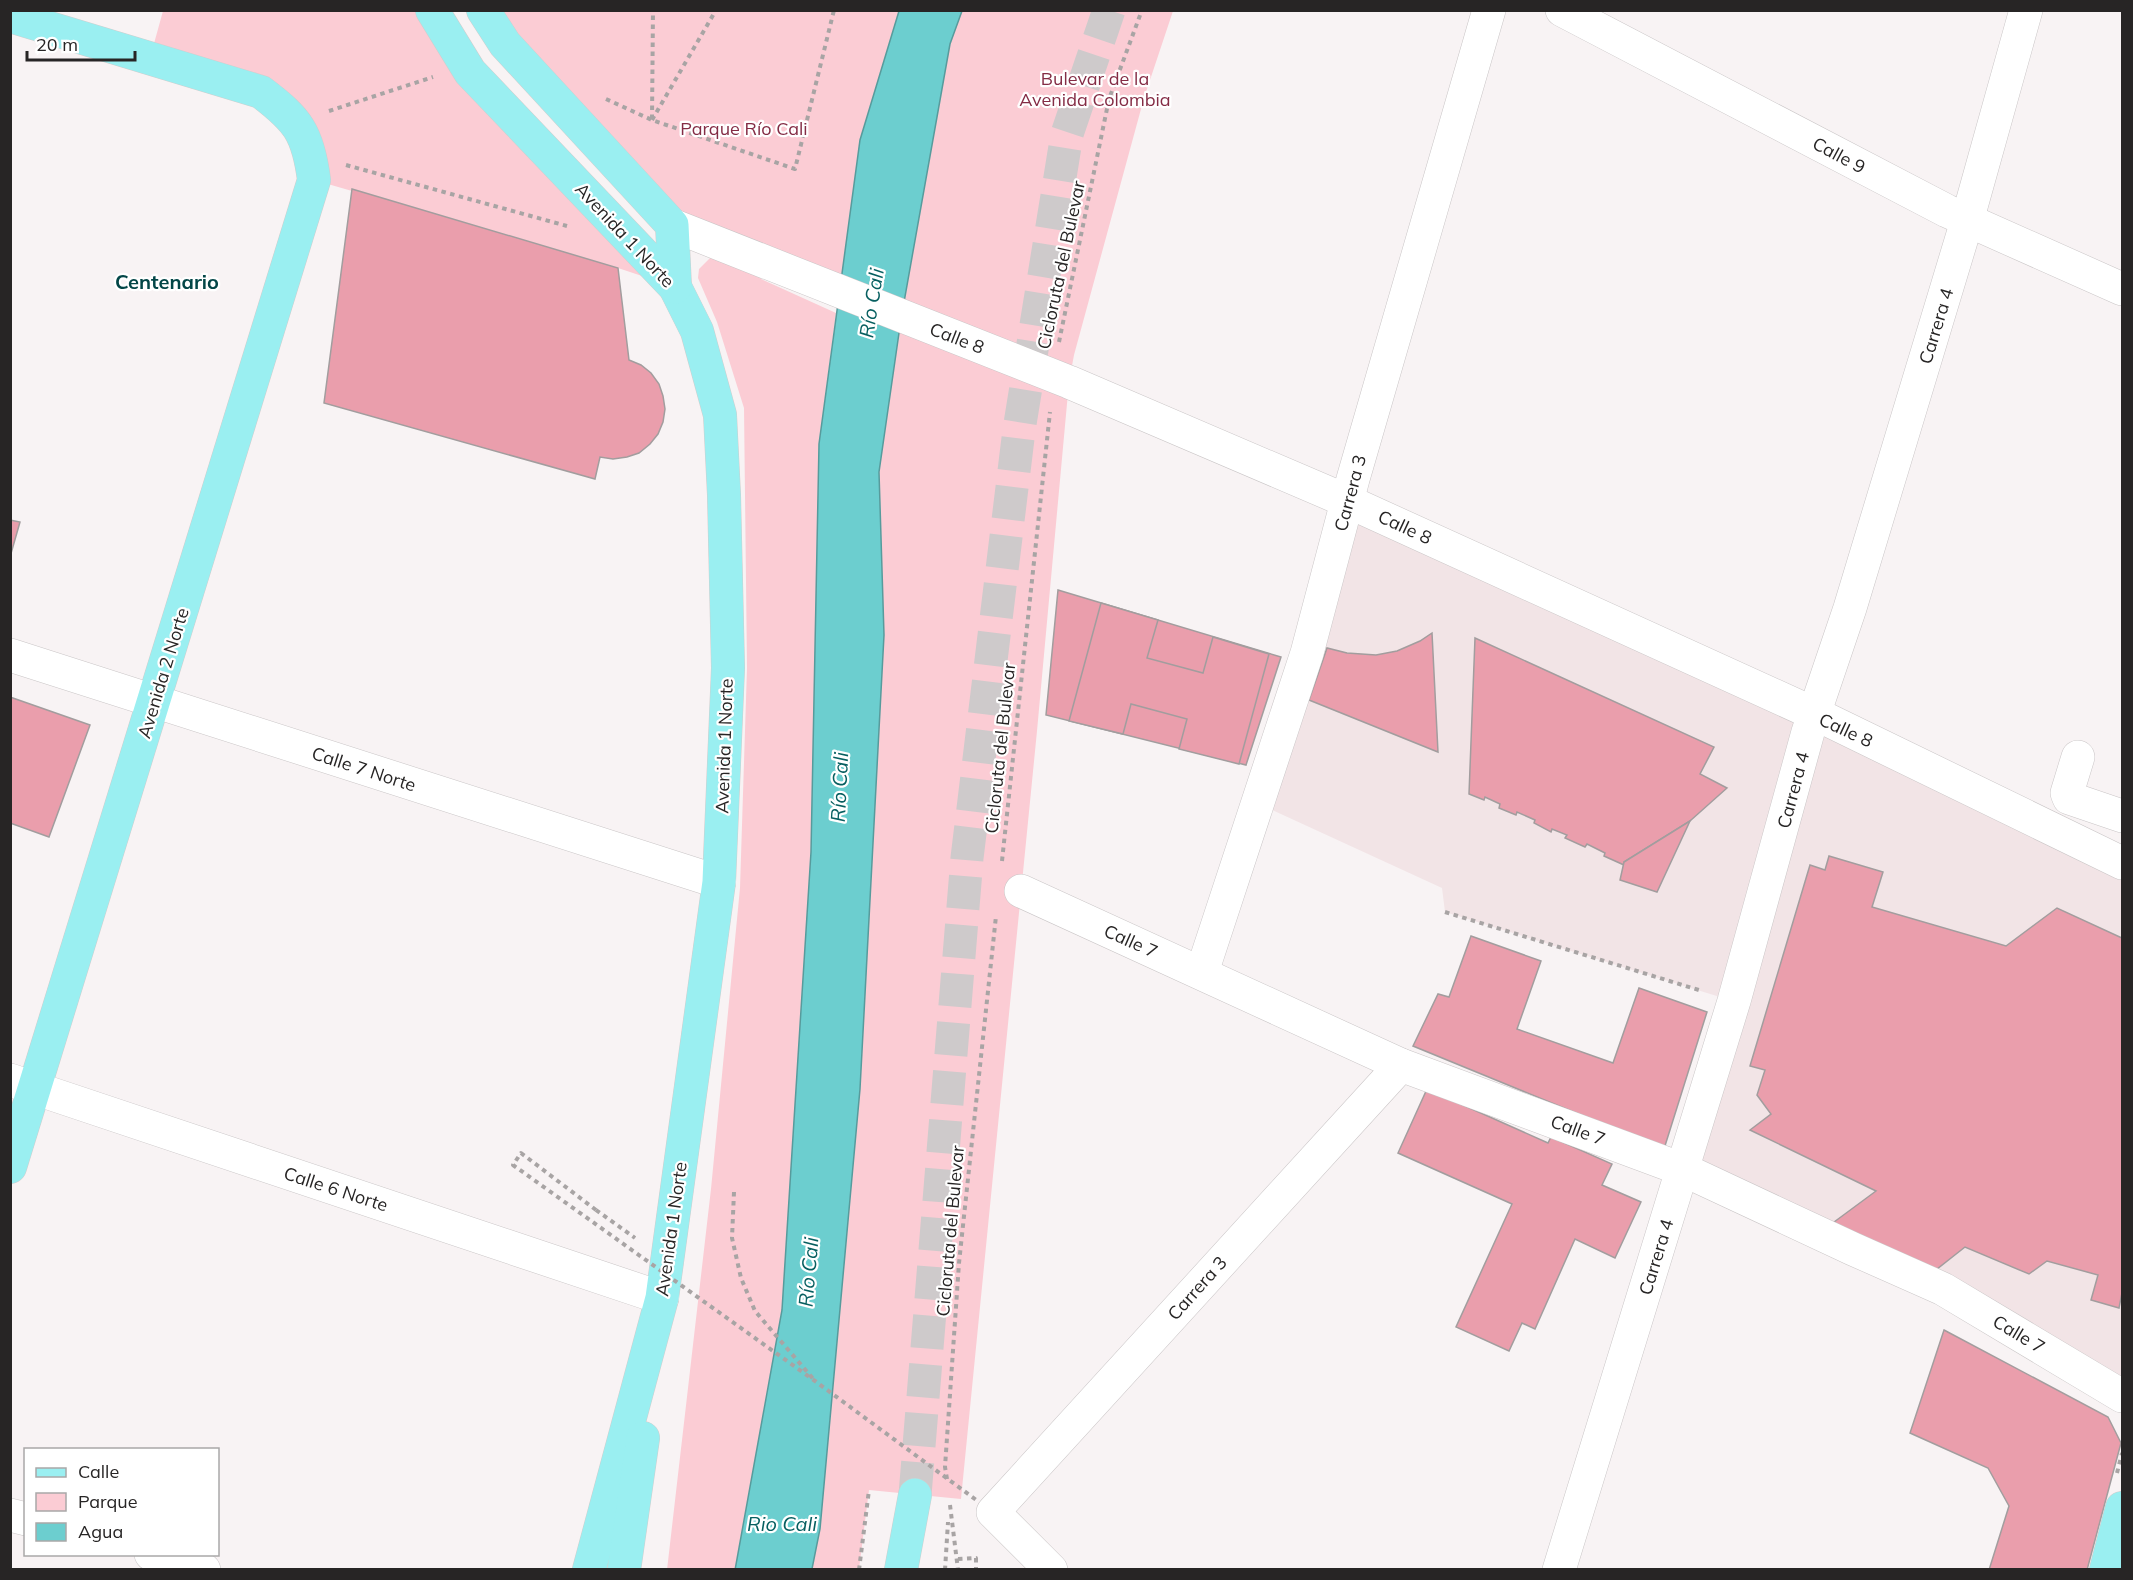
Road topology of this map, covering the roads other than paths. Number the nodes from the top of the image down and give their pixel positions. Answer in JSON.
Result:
{"nodes":[{"id":1,"x":432,"y":10,"type":"edge"},
{"id":2,"x":483,"y":10,"type":"edge"},
{"id":3,"x":1489,"y":10,"type":"edge"},
{"id":4,"x":1562,"y":10,"type":"edge"},
{"id":5,"x":2026,"y":10,"type":"edge"},
{"id":6,"x":10,"y":16,"type":"edge"},
{"id":7,"x":1967,"y":221,"type":"junction"},
{"id":8,"x":672,"y":225,"type":"junction"},
{"id":9,"x":675,"y":287,"type":"junction"},
{"id":10,"x":2122,"y":289,"type":"edge"},
{"id":11,"x":1347,"y":501,"type":"junction"},
{"id":12,"x":10,"y":655,"type":"edge"},
{"id":13,"x":154,"y":701,"type":"junction"},
{"id":14,"x":1814,"y":715,"type":"junction"},
{"id":15,"x":2078,"y":757,"type":"dead end"},
{"id":16,"x":2113,"y":812,"type":"edge"},
{"id":17,"x":2090,"y":848,"type":"junction"},
{"id":18,"x":2122,"y":863,"type":"edge"},
{"id":19,"x":719,"y":882,"type":"junction"},
{"id":20,"x":1006,"y":889,"type":"road end"},
{"id":21,"x":1202,"y":972,"type":"junction"},
{"id":22,"x":1401,"y":1065,"type":"junction"},
{"id":23,"x":23,"y":1084,"type":"edge"},
{"id":24,"x":10,"y":1167,"type":"edge"},
{"id":25,"x":1684,"y":1170,"type":"junction"},
{"id":26,"x":662,"y":1298,"type":"junction"},
{"id":27,"x":2122,"y":1396,"type":"edge"},
{"id":28,"x":2122,"y":1508,"type":"edge"},
{"id":29,"x":158,"y":1556,"type":"edge"},
{"id":30,"x":204,"y":1569,"type":"edge"},
{"id":31,"x":589,"y":1569,"type":"edge"},
{"id":32,"x":624,"y":1569,"type":"edge"},
{"id":33,"x":901,"y":1569,"type":"edge"},
{"id":34,"x":912,"y":1569,"type":"edge"},
{"id":35,"x":1051,"y":1569,"type":"edge"},
{"id":36,"x":1559,"y":1569,"type":"edge"},
{"id":37,"x":2106,"y":1569,"type":"edge"}],
"edges":[{"from":1,"to":9,"type":"main road","name":"Avenida 1 Norte"},
{"from":2,"to":8,"type":"main road"},
{"from":3,"to":11,"type":"street","name":"Carrera 3"},
{"from":4,"to":7,"type":"street","name":"Calle 9"},
{"from":5,"to":7,"type":"street","name":"Carrera 4"},
{"from":6,"to":13,"type":"main road","name":"Avenida 2 Norte"},
{"from":7,"to":10,"type":"street","name":"Calle 9"},
{"from":7,"to":14,"type":"street","name":"Carrera 4"},
{"from":8,"to":9,"type":"main road"},
{"from":8,"to":11,"type":"street","name":"Calle 8"},
{"from":9,"to":19,"type":"main road","name":"Avenida 1 Norte"},
{"from":11,"to":14,"type":"street","name":"Calle 8"},
{"from":11,"to":21,"type":"street","name":"Carrera 3"},
{"from":12,"to":13,"type":"street","name":"Calle 7 Norte"},
{"from":13,"to":19,"type":"street","name":"Calle 7 Norte"},
{"from":13,"to":23,"type":"main road","name":"Avenida 2 Norte"},
{"from":14,"to":17,"type":"street","name":"Calle 8"},
{"from":14,"to":25,"type":"street","name":"Carrera 4"},
{"from":15,"to":16,"type":"street"},
{"from":16,"to":17,"type":"street"},
{"from":17,"to":18,"type":"street","name":"Calle 8"},
{"from":19,"to":26,"type":"main road","name":"Avenida 1 Norte"},
{"from":20,"to":21,"type":"street","name":"Calle 7"},
{"from":21,"to":22,"type":"street","name":"Calle 7"},
{"from":22,"to":25,"type":"street","name":"Calle 7"},
{"from":22,"to":35,"type":"street","name":"Carrera 3"},
{"from":23,"to":24,"type":"main road","name":"Avenida 2 Norte"},
{"from":23,"to":26,"type":"street","name":"Calle 6 Norte"},
{"from":25,"to":27,"type":"street","name":"Calle 7"},
{"from":25,"to":36,"type":"street","name":"Carrera 4"},
{"from":26,"to":31,"type":"main road","name":"Avenida 1 Norte"},
{"from":26,"to":32,"type":"main road"},
{"from":28,"to":37,"type":"main road"},
{"from":29,"to":30,"type":"street"},
{"from":33,"to":34,"type":"main road"}]}
